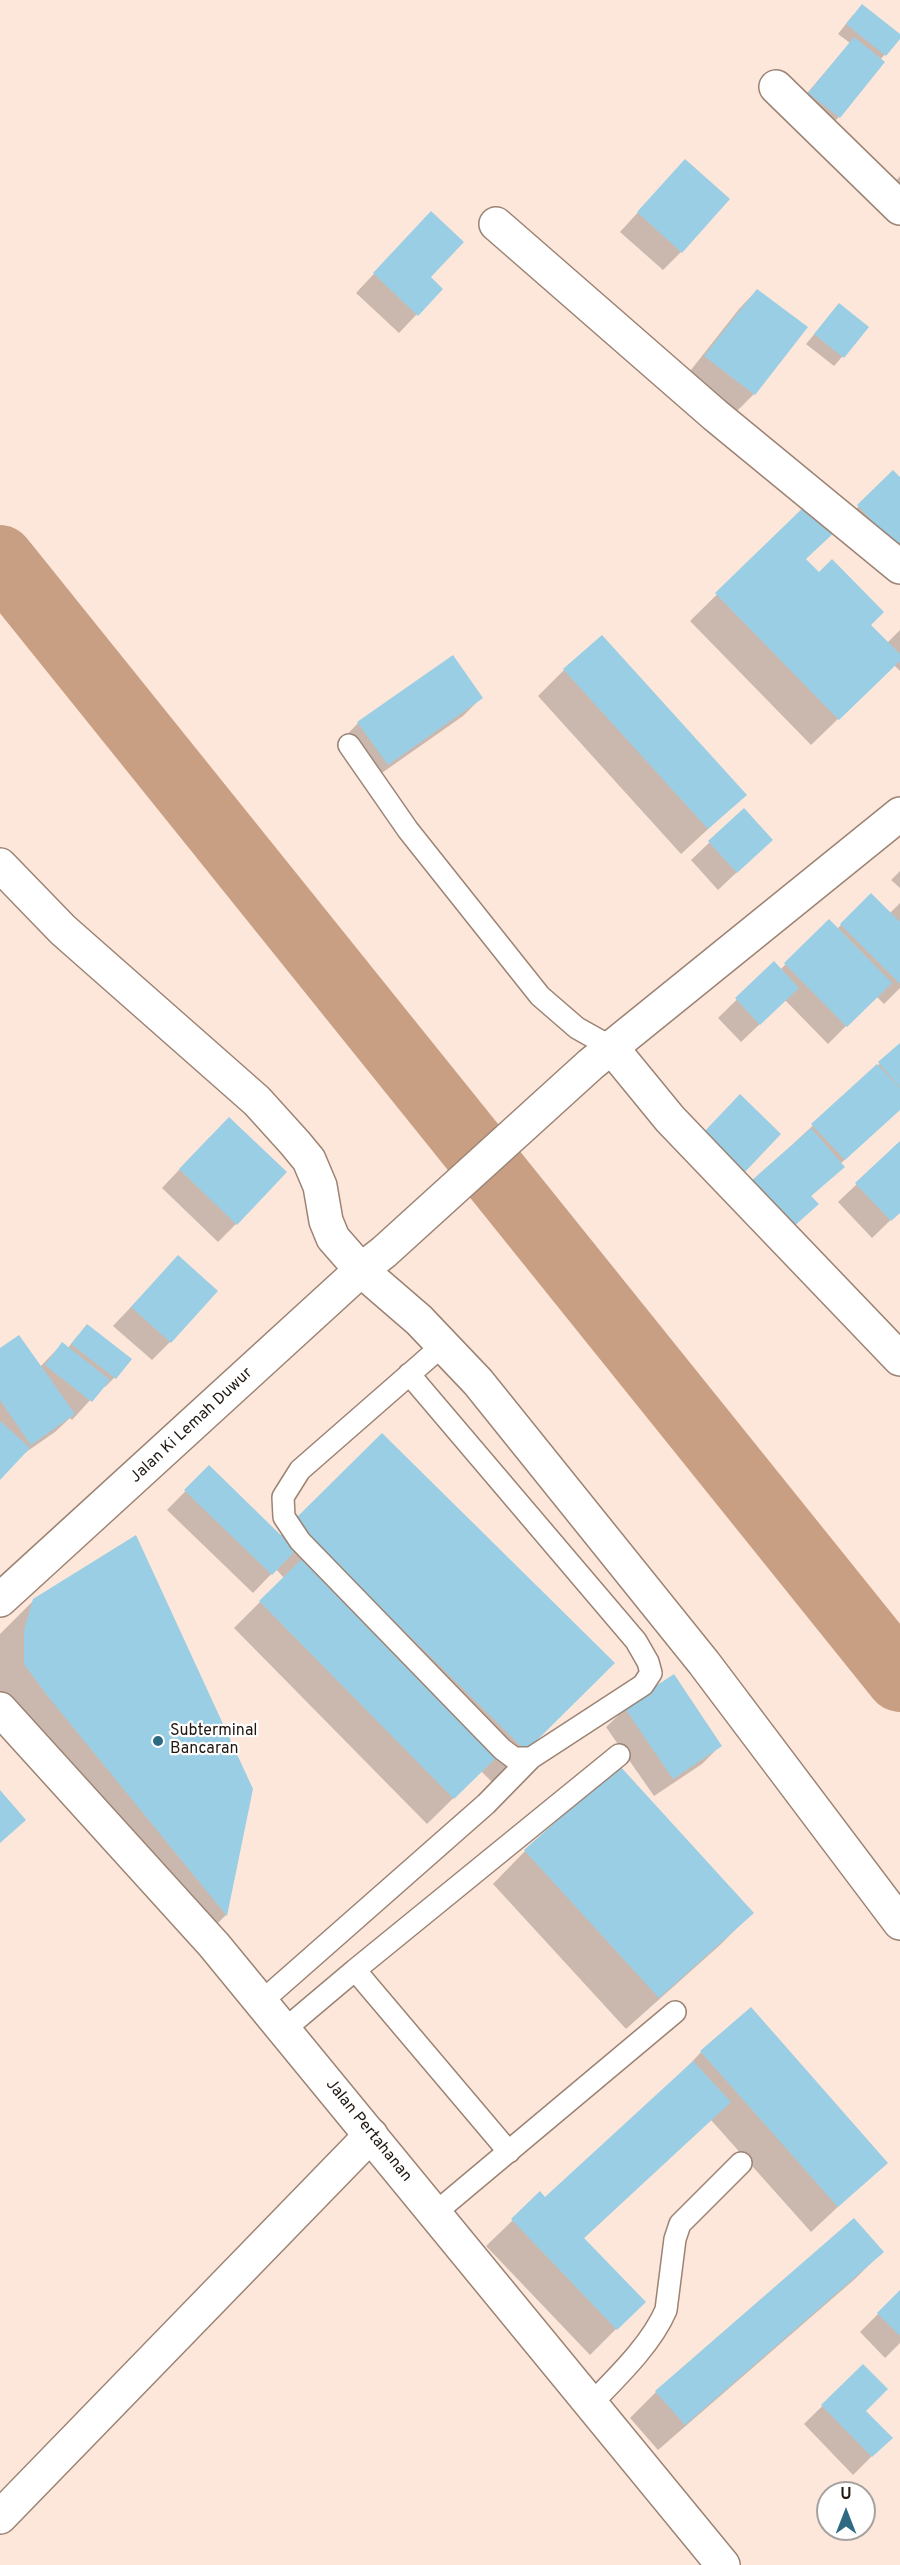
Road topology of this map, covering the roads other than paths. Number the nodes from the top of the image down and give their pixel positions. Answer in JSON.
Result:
{"nodes":[{"id":1,"x":776,"y":87,"type":"dead end"},
{"id":2,"x":900,"y":208,"type":"edge"},
{"id":3,"x":496,"y":224,"type":"dead end"},
{"id":4,"x":900,"y":567,"type":"edge"},
{"id":5,"x":349,"y":745,"type":"dead end"},
{"id":6,"x":900,"y":814,"type":"edge"},
{"id":7,"x":0,"y":865,"type":"edge"},
{"id":8,"x":601,"y":1055,"type":"junction"},
{"id":9,"x":373,"y":1261,"type":"junction"},
{"id":10,"x":443,"y":1345,"type":"junction"},
{"id":11,"x":900,"y":1359,"type":"edge"},
{"id":12,"x":409,"y":1374,"type":"junction"},
{"id":13,"x":0,"y":1600,"type":"edge"},
{"id":14,"x":0,"y":1709,"type":"edge"},
{"id":15,"x":619,"y":1755,"type":"dead end"},
{"id":16,"x":531,"y":1758,"type":"junction"},
{"id":17,"x":900,"y":1923,"type":"edge"},
{"id":18,"x":355,"y":1970,"type":"junction"},
{"id":19,"x":261,"y":2002,"type":"junction"},
{"id":20,"x":675,"y":2012,"type":"dead end"},
{"id":21,"x":285,"y":2029,"type":"junction"},
{"id":22,"x":371,"y":2135,"type":"junction"},
{"id":23,"x":509,"y":2152,"type":"junction"},
{"id":24,"x":741,"y":2163,"type":"dead end"},
{"id":25,"x":435,"y":2213,"type":"junction"},
{"id":26,"x":590,"y":2404,"type":"junction"},
{"id":27,"x":0,"y":2517,"type":"edge"},
{"id":28,"x":723,"y":2565,"type":"edge"}],
"edges":[{"from":1,"to":2,"type":"main road"},
{"from":3,"to":4,"type":"main road"},
{"from":5,"to":8,"type":"lane"},
{"from":6,"to":8,"type":"main road","name":"Jalan Ki Lemah Duwur"},
{"from":7,"to":9,"type":"main road"},
{"from":8,"to":9,"type":"main road","name":"Jalan Ki Lemah Duwur"},
{"from":8,"to":11,"type":"main road"},
{"from":9,"to":10,"type":"main road"},
{"from":9,"to":13,"type":"main road","name":"Jalan Ki Lemah Duwur"},
{"from":10,"to":12,"type":"lane"},
{"from":10,"to":17,"type":"main road"},
{"from":12,"to":16,"type":"lane"},
{"from":12,"to":16,"type":"lane"},
{"from":14,"to":19,"type":"main road","name":"Jalan Pertahanan"},
{"from":15,"to":18,"type":"lane"},
{"from":16,"to":19,"type":"lane"},
{"from":18,"to":21,"type":"lane"},
{"from":18,"to":23,"type":"lane"},
{"from":19,"to":21,"type":"main road","name":"Jalan Pertahanan"},
{"from":20,"to":23,"type":"lane"},
{"from":21,"to":22,"type":"main road","name":"Jalan Pertahanan"},
{"from":22,"to":25,"type":"main road","name":"Jalan Pertahanan"},
{"from":22,"to":27,"type":"main road"},
{"from":23,"to":25,"type":"lane"},
{"from":24,"to":26,"type":"lane"},
{"from":25,"to":26,"type":"main road","name":"Jalan Pertahanan"},
{"from":26,"to":28,"type":"main road","name":"Jalan Pertahanan"}]}
